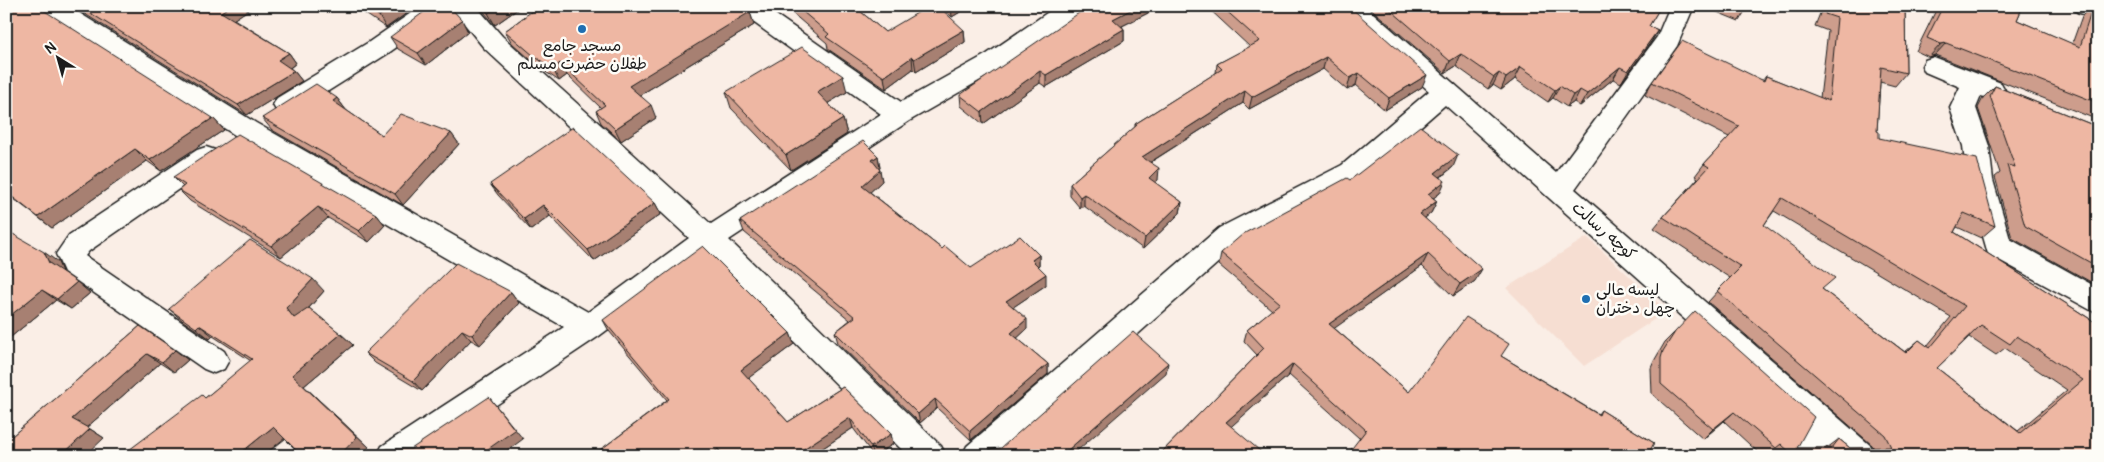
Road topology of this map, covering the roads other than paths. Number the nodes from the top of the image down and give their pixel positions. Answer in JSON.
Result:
{"nodes":[{"id":1,"x":50,"y":6,"type":"edge"},
{"id":2,"x":438,"y":6,"type":"edge"},
{"id":3,"x":462,"y":6,"type":"edge"},
{"id":4,"x":1075,"y":6,"type":"edge"},
{"id":5,"x":1349,"y":6,"type":"edge"},
{"id":6,"x":1682,"y":6,"type":"edge"},
{"id":7,"x":2085,"y":6,"type":"edge"},
{"id":8,"x":2098,"y":11,"type":"edge"},
{"id":9,"x":761,"y":16,"type":"dead end"},
{"id":10,"x":514,"y":27,"type":"edge"},
{"id":11,"x":493,"y":42,"type":"junction"},
{"id":12,"x":1934,"y":66,"type":"dead end"},
{"id":13,"x":1975,"y":83,"type":"junction"},
{"id":14,"x":1445,"y":91,"type":"junction"},
{"id":15,"x":2010,"y":97,"type":"edge"},
{"id":16,"x":900,"y":114,"type":"junction"},
{"id":17,"x":247,"y":130,"type":"junction"},
{"id":18,"x":1558,"y":191,"type":"junction"},
{"id":19,"x":709,"y":239,"type":"junction"},
{"id":20,"x":2098,"y":302,"type":"edge"},
{"id":21,"x":589,"y":327,"type":"junction"},
{"id":22,"x":214,"y":360,"type":"dead end"},
{"id":23,"x":1823,"y":422,"type":"junction"},
{"id":24,"x":393,"y":456,"type":"edge"},
{"id":25,"x":930,"y":456,"type":"edge"},
{"id":26,"x":978,"y":456,"type":"edge"},
{"id":27,"x":1802,"y":456,"type":"edge"},
{"id":28,"x":1860,"y":456,"type":"edge"}],
"edges":[{"from":1,"to":17,"type":"street"},
{"from":2,"to":17,"type":"street"},
{"from":3,"to":11,"type":"street"},
{"from":4,"to":16,"type":"street"},
{"from":5,"to":14,"type":"street","name":"کوچه رسالت"},
{"from":6,"to":18,"type":"street"},
{"from":7,"to":8,"type":"street"},
{"from":9,"to":16,"type":"street"},
{"from":10,"to":11,"type":"street"},
{"from":11,"to":19,"type":"street"},
{"from":12,"to":13,"type":"street"},
{"from":13,"to":15,"type":"street"},
{"from":13,"to":20,"type":"street"},
{"from":14,"to":18,"type":"street","name":"کوچه رسالت"},
{"from":14,"to":26,"type":"street"},
{"from":16,"to":19,"type":"street"},
{"from":17,"to":21,"type":"street"},
{"from":17,"to":22,"type":"street"},
{"from":18,"to":23,"type":"street","name":"کوچه رسالت"},
{"from":19,"to":21,"type":"street"},
{"from":19,"to":25,"type":"street"},
{"from":21,"to":24,"type":"street"},
{"from":23,"to":27,"type":"street"},
{"from":23,"to":28,"type":"street","name":"کوچه رسالت"}]}
